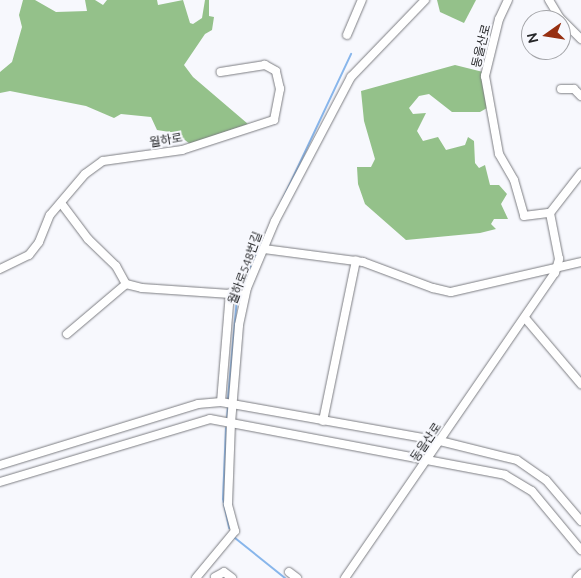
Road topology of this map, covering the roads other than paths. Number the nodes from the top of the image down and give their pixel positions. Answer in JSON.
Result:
{"nodes":[{"id":1,"x":362,"y":0,"type":"edge"},
{"id":2,"x":425,"y":0,"type":"edge"},
{"id":3,"x":508,"y":0,"type":"edge"},
{"id":4,"x":548,"y":0,"type":"edge"},
{"id":5,"x":346,"y":35,"type":"dead end"},
{"id":6,"x":581,"y":39,"type":"edge"},
{"id":7,"x":221,"y":72,"type":"dead end"},
{"id":8,"x":561,"y":89,"type":"dead end"},
{"id":9,"x":581,"y":96,"type":"edge"},
{"id":10,"x":581,"y":173,"type":"edge"},
{"id":11,"x":61,"y":203,"type":"junction"},
{"id":12,"x":550,"y":213,"type":"junction"},
{"id":13,"x":264,"y":249,"type":"junction"},
{"id":14,"x":356,"y":260,"type":"junction"},
{"id":15,"x":581,"y":262,"type":"edge"},
{"id":16,"x":558,"y":268,"type":"junction"},
{"id":17,"x":0,"y":270,"type":"edge"},
{"id":18,"x":126,"y":284,"type":"junction"},
{"id":19,"x":230,"y":293,"type":"junction"},
{"id":20,"x":245,"y":295,"type":"junction"},
{"id":21,"x":525,"y":318,"type":"junction"},
{"id":22,"x":67,"y":334,"type":"dead end"},
{"id":23,"x":581,"y":384,"type":"edge"},
{"id":24,"x":221,"y":402,"type":"junction"},
{"id":25,"x":232,"y":404,"type":"junction"},
{"id":26,"x":323,"y":421,"type":"junction"},
{"id":27,"x":230,"y":423,"type":"junction"},
{"id":28,"x":440,"y":442,"type":"junction"},
{"id":29,"x":427,"y":461,"type":"junction"},
{"id":30,"x":0,"y":465,"type":"edge"},
{"id":31,"x":0,"y":482,"type":"edge"},
{"id":32,"x":581,"y":521,"type":"edge"},
{"id":33,"x":581,"y":550,"type":"edge"},
{"id":34,"x":289,"y":572,"type":"dead end"},
{"id":35,"x":581,"y":574,"type":"edge"},
{"id":36,"x":215,"y":577,"type":"edge"},
{"id":37,"x":196,"y":578,"type":"edge"},
{"id":38,"x":232,"y":578,"type":"edge"},
{"id":39,"x":298,"y":578,"type":"edge"},
{"id":40,"x":345,"y":578,"type":"edge"},
{"id":41,"x":577,"y":578,"type":"edge"}],
"edges":[{"from":1,"to":5,"type":"street"},
{"from":2,"to":13,"type":"street","name":"월하로548번길"},
{"from":3,"to":12,"type":"street","name":"동을산로"},
{"from":4,"to":6,"type":"street"},
{"from":7,"to":11,"type":"street","name":"월하로"},
{"from":8,"to":9,"type":"street"},
{"from":10,"to":12,"type":"street"},
{"from":11,"to":17,"type":"street","name":"월하로"},
{"from":11,"to":18,"type":"street"},
{"from":12,"to":16,"type":"street"},
{"from":13,"to":14,"type":"street"},
{"from":13,"to":20,"type":"street","name":"월하로548번길"},
{"from":14,"to":16,"type":"street"},
{"from":14,"to":26,"type":"street"},
{"from":15,"to":16,"type":"street"},
{"from":16,"to":21,"type":"street","name":"동을산로"},
{"from":18,"to":19,"type":"street"},
{"from":18,"to":22,"type":"street"},
{"from":19,"to":20,"type":"street"},
{"from":19,"to":24,"type":"street"},
{"from":20,"to":25,"type":"street","name":"월하로548번길"},
{"from":21,"to":23,"type":"street"},
{"from":21,"to":28,"type":"street","name":"동을산로"},
{"from":24,"to":25,"type":"street"},
{"from":24,"to":30,"type":"street"},
{"from":25,"to":26,"type":"street"},
{"from":25,"to":27,"type":"street","name":"월하로548번길"},
{"from":26,"to":28,"type":"street"},
{"from":27,"to":29,"type":"street"},
{"from":27,"to":31,"type":"street"},
{"from":27,"to":37,"type":"street","name":"월하로548번길"},
{"from":28,"to":29,"type":"street","name":"동을산로"},
{"from":28,"to":32,"type":"street"},
{"from":29,"to":33,"type":"street"},
{"from":29,"to":40,"type":"street","name":"동을산로"},
{"from":34,"to":39,"type":"street"},
{"from":35,"to":41,"type":"street"},
{"from":36,"to":38,"type":"street"}]}
